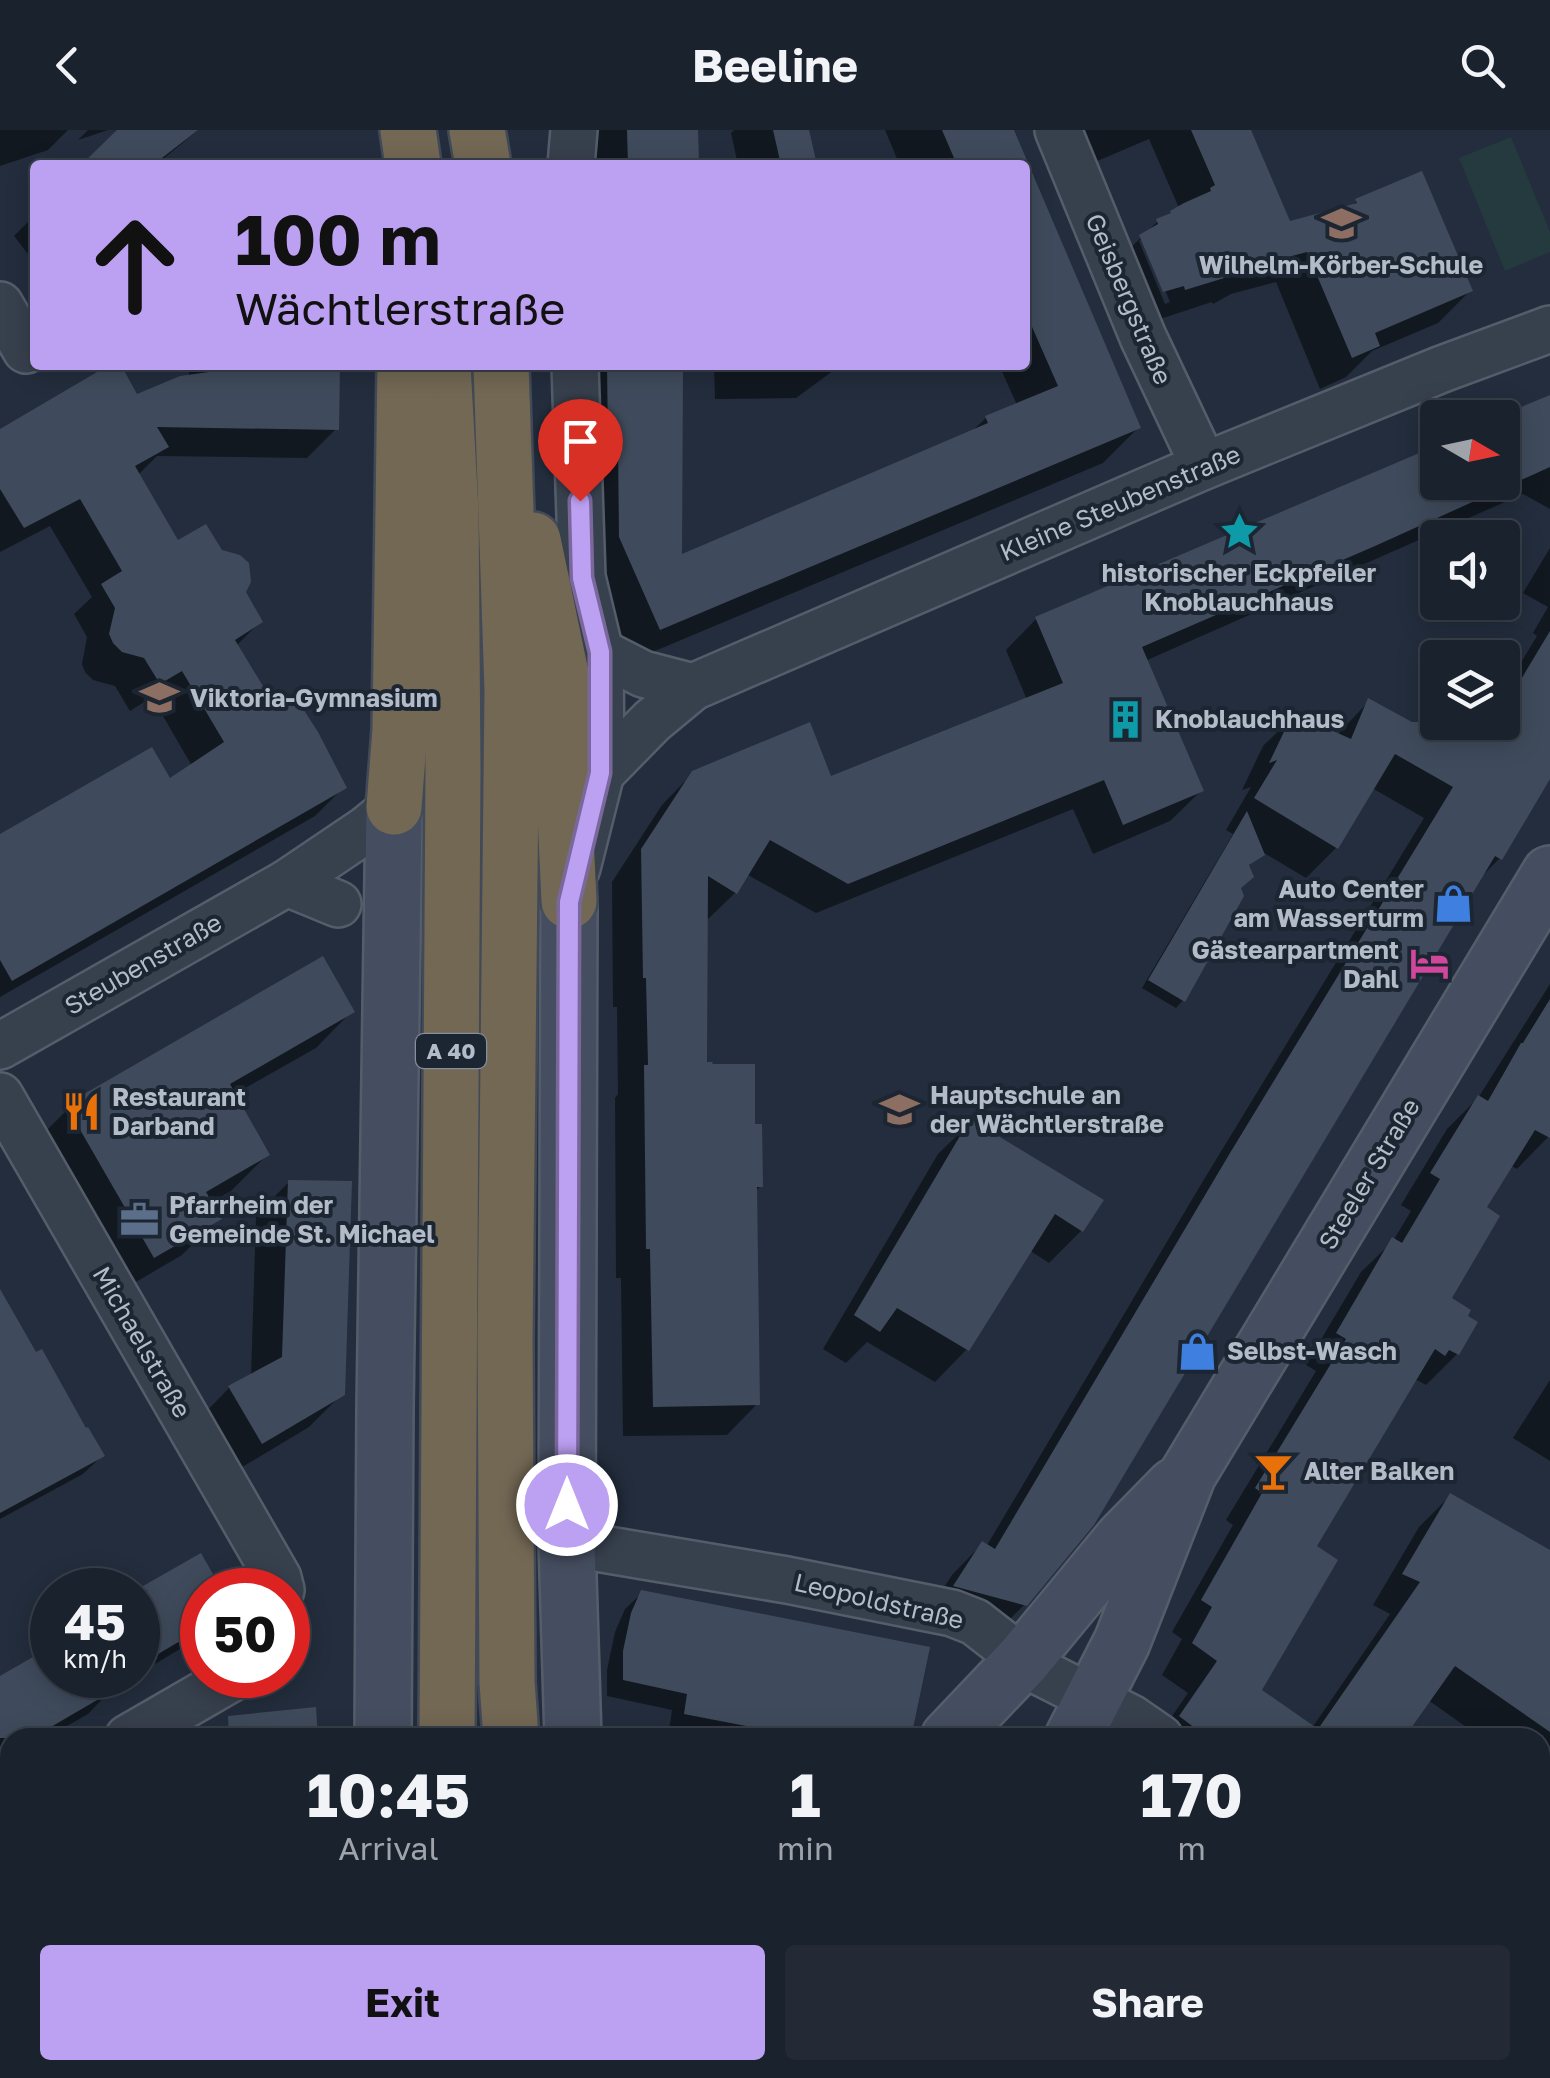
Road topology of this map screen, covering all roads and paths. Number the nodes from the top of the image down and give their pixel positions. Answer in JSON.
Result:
{"nodes":[{"id":1,"x":408,"y":130,"type":"edge"},
{"id":2,"x":478,"y":130,"type":"edge"},
{"id":3,"x":574,"y":130,"type":"edge"},
{"id":4,"x":1058,"y":130,"type":"edge"},
{"id":5,"x":412,"y":160,"type":"edge"},
{"id":6,"x":482,"y":160,"type":"edge"},
{"id":7,"x":571,"y":160,"type":"edge"},
{"id":8,"x":0,"y":305,"type":"edge"},
{"id":9,"x":1550,"y":329,"type":"edge"},
{"id":10,"x":20,"y":354,"type":"edge"},
{"id":11,"x":405,"y":370,"type":"edge"},
{"id":12,"x":442,"y":370,"type":"edge"},
{"id":13,"x":575,"y":370,"type":"edge"},
{"id":14,"x":502,"y":380,"type":"edge"},
{"id":15,"x":1204,"y":466,"type":"junction"},
{"id":16,"x":600,"y":652,"type":"junction"},
{"id":17,"x":694,"y":687,"type":"junction"},
{"id":18,"x":600,"y":773,"type":"junction"},
{"id":19,"x":394,"y":807,"type":"junction"},
{"id":20,"x":1550,"y":874,"type":"edge"},
{"id":21,"x":287,"y":883,"type":"junction"},
{"id":22,"x":569,"y":902,"type":"junction"},
{"id":23,"x":338,"y":904,"type":"dead end"},
{"id":24,"x":0,"y":1046,"type":"edge"},
{"id":25,"x":0,"y":1096,"type":"edge"},
{"id":26,"x":1188,"y":1474,"type":"junction"},
{"id":27,"x":567,"y":1543,"type":"junction"},
{"id":28,"x":272,"y":1568,"type":"edge"},
{"id":29,"x":1023,"y":1660,"type":"junction"},
{"id":30,"x":198,"y":1698,"type":"edge"},
{"id":31,"x":1083,"y":1719,"type":"edge"},
{"id":32,"x":145,"y":1728,"type":"edge"},
{"id":33,"x":383,"y":1728,"type":"edge"},
{"id":34,"x":447,"y":1728,"type":"edge"},
{"id":35,"x":510,"y":1728,"type":"edge"},
{"id":36,"x":573,"y":1728,"type":"edge"},
{"id":37,"x":958,"y":1728,"type":"edge"},
{"id":38,"x":1146,"y":1728,"type":"edge"}],
"edges":[{"from":1,"to":5,"type":"highway"},
{"from":2,"to":6,"type":"highway"},
{"from":3,"to":7,"type":"street"},
{"from":4,"to":15,"type":"street","name":"Geisbergstraße"},
{"from":8,"to":10,"type":"street"},
{"from":9,"to":15,"type":"street","name":"Kleine Steubenstraße"},
{"from":11,"to":19,"type":"highway"},
{"from":12,"to":34,"type":"highway","number":"A 40"},
{"from":13,"to":16,"type":"street"},
{"from":14,"to":22,"type":"highway"},
{"from":14,"to":35,"type":"highway","number":"A 40"},
{"from":15,"to":17,"type":"street","name":"Kleine Steubenstraße"},
{"from":16,"to":17,"type":"street"},
{"from":16,"to":18,"type":"street"},
{"from":17,"to":18,"type":"street","name":"Kleine Steubenstraße"},
{"from":18,"to":22,"type":"street"},
{"from":19,"to":21,"type":"street","name":"Steubenstraße"},
{"from":19,"to":33,"type":"main road"},
{"from":20,"to":26,"type":"main road","name":"Steeler Straße"},
{"from":21,"to":23,"type":"street"},
{"from":21,"to":24,"type":"street","name":"Steubenstraße"},
{"from":22,"to":27,"type":"main road"},
{"from":25,"to":28,"type":"street","name":"Michaelstraße"},
{"from":26,"to":29,"type":"main road","name":"Steeler Straße"},
{"from":26,"to":31,"type":"main road","name":"Steeler Straße"},
{"from":27,"to":29,"type":"street","name":"Leopoldstraße"},
{"from":27,"to":36,"type":"main road"},
{"from":29,"to":31,"type":"street","name":"Leopoldstraße"},
{"from":29,"to":37,"type":"main road","name":"Steeler Straße"},
{"from":30,"to":32,"type":"street"},
{"from":31,"to":38,"type":"street","name":"Leopoldstraße"}]}
